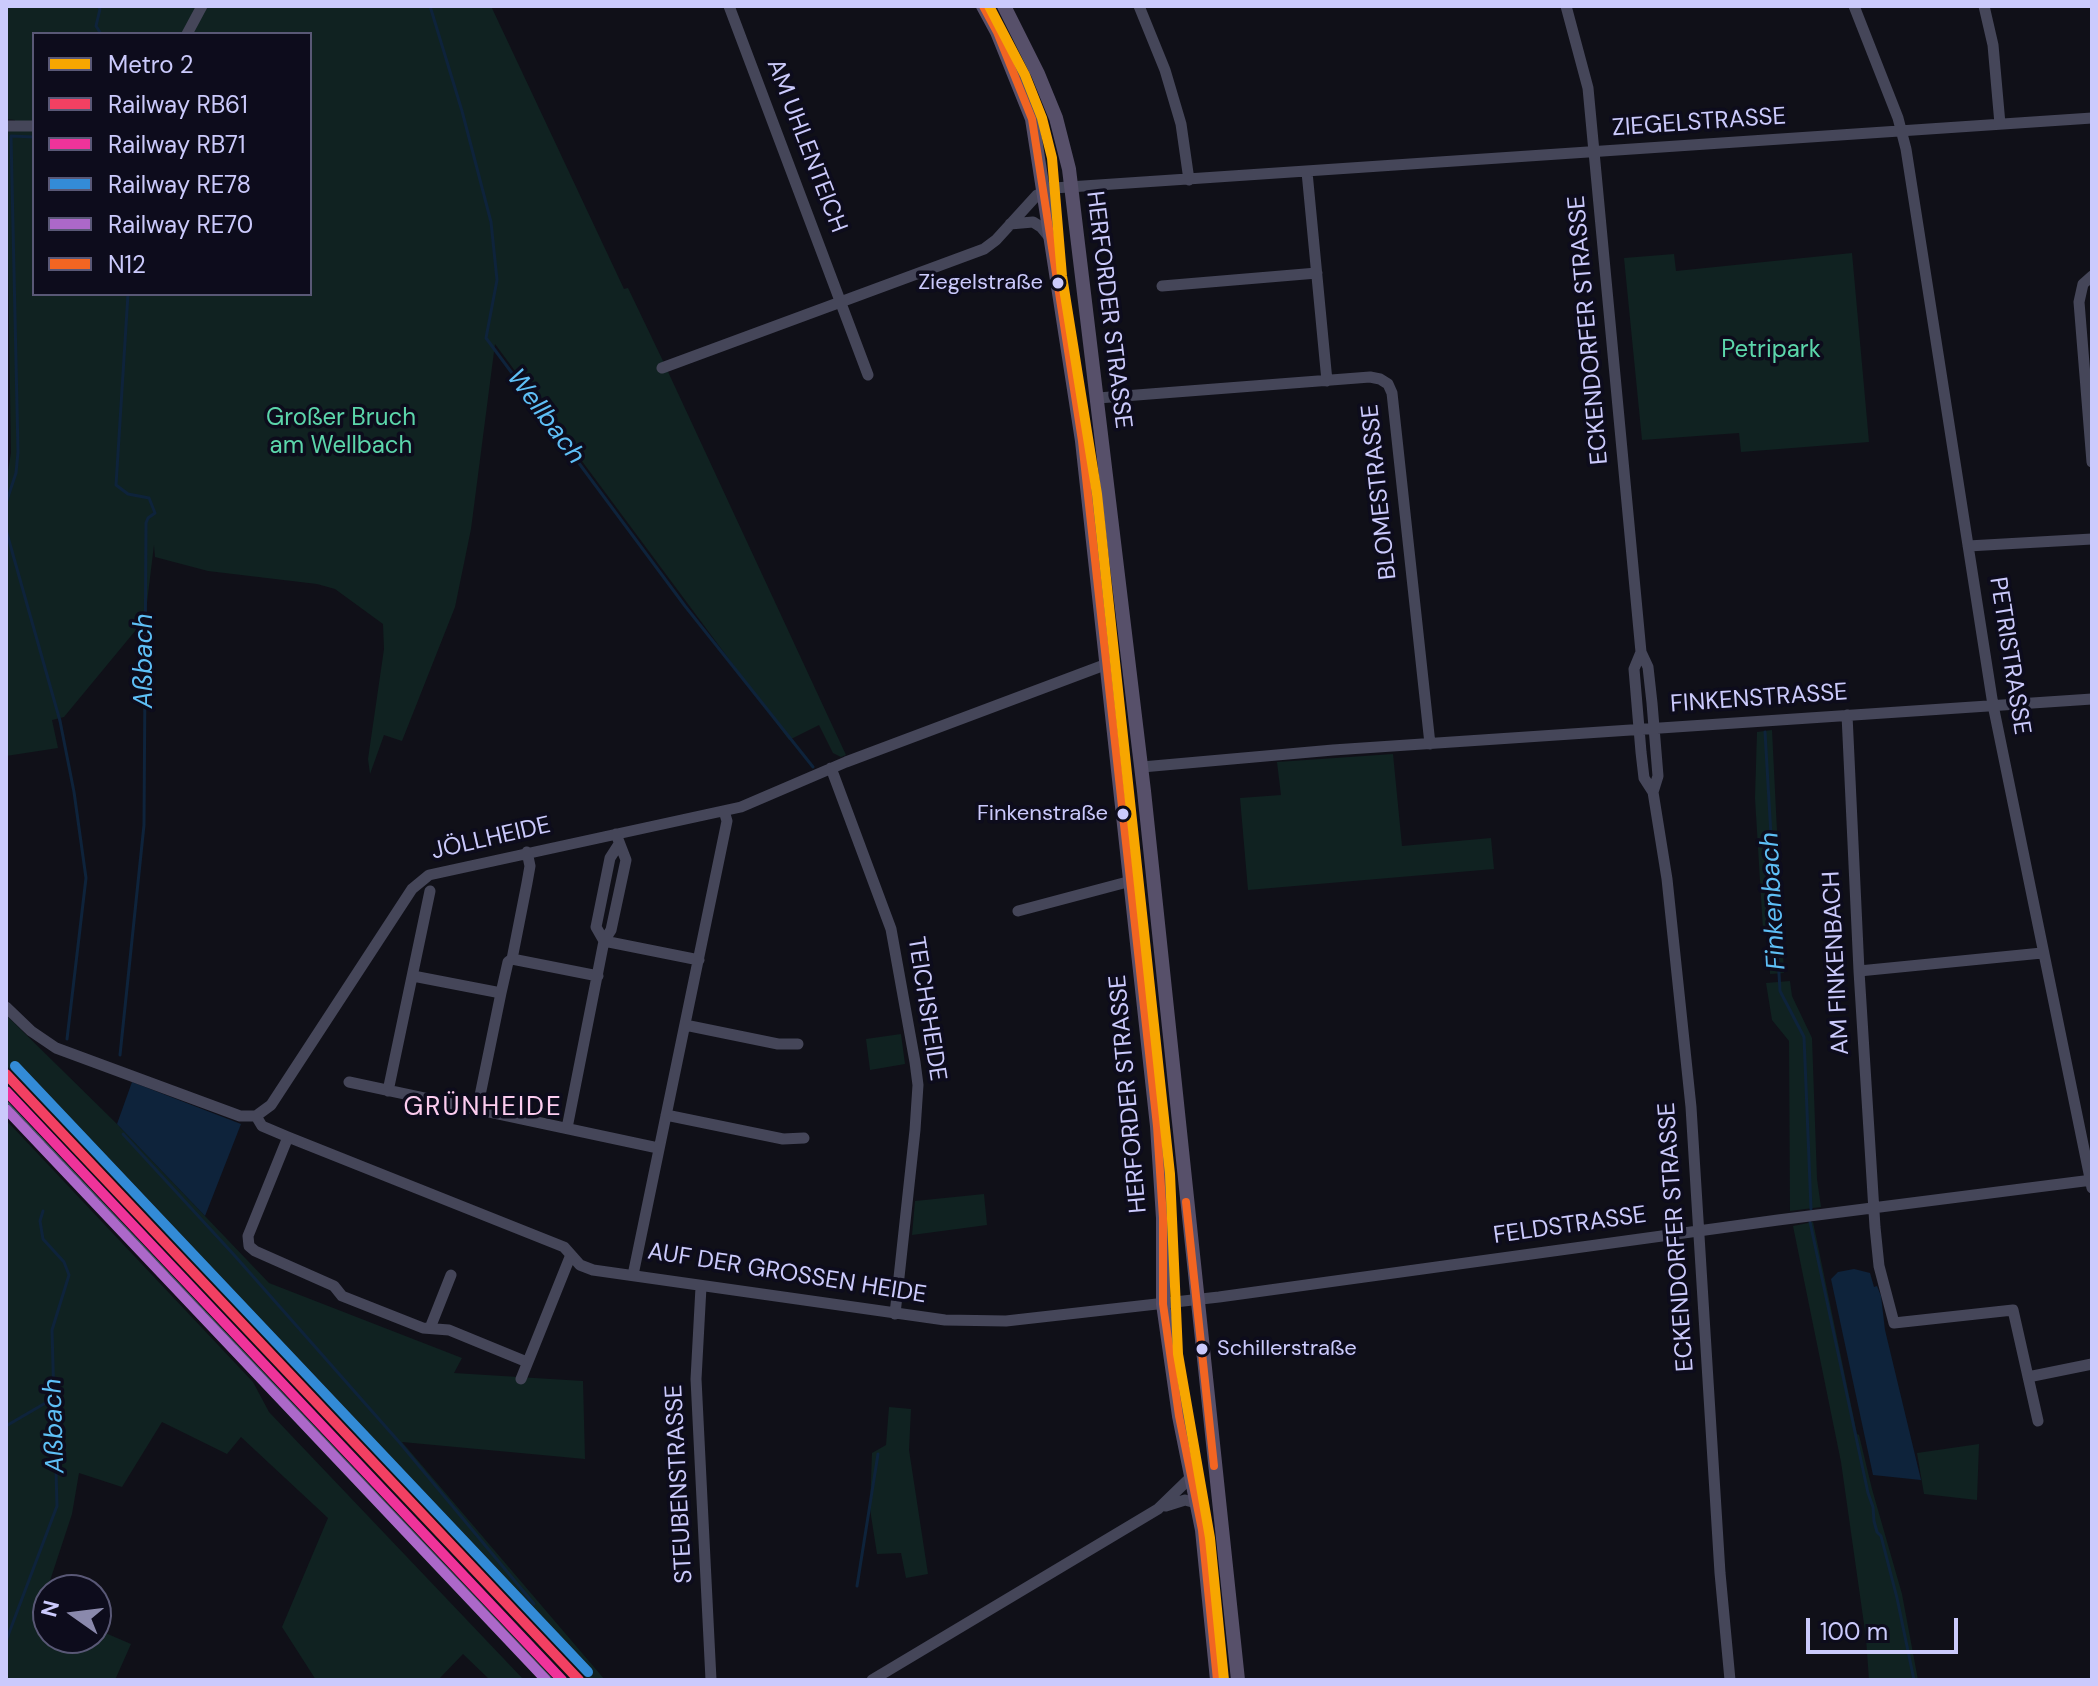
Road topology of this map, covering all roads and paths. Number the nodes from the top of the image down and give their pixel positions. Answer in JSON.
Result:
{"nodes":[{"id":1,"x":202,"y":6,"type":"edge"},
{"id":2,"x":729,"y":6,"type":"edge"},
{"id":3,"x":983,"y":6,"type":"edge"},
{"id":4,"x":1004,"y":6,"type":"edge"},
{"id":5,"x":1139,"y":6,"type":"edge"},
{"id":6,"x":1566,"y":6,"type":"edge"},
{"id":7,"x":1854,"y":6,"type":"edge"},
{"id":8,"x":1984,"y":6,"type":"edge"},
{"id":9,"x":188,"y":32,"type":"edge"},
{"id":10,"x":2092,"y":118,"type":"edge"},
{"id":11,"x":2000,"y":124,"type":"junction"},
{"id":12,"x":6,"y":126,"type":"edge"},
{"id":13,"x":32,"y":126,"type":"edge"},
{"id":14,"x":1900,"y":129,"type":"junction"},
{"id":15,"x":1595,"y":153,"type":"junction"},
{"id":16,"x":1307,"y":172,"type":"junction"},
{"id":17,"x":1189,"y":180,"type":"junction"},
{"id":18,"x":1071,"y":186,"type":"junction"},
{"id":19,"x":1044,"y":191,"type":"junction"},
{"id":20,"x":1010,"y":224,"type":"junction"},
{"id":21,"x":1050,"y":238,"type":"junction"},
{"id":22,"x":1317,"y":273,"type":"junction"},
{"id":23,"x":2092,"y":276,"type":"edge"},
{"id":24,"x":1162,"y":286,"type":"dead end"},
{"id":25,"x":841,"y":302,"type":"junction"},
{"id":26,"x":662,"y":368,"type":"dead end"},
{"id":27,"x":868,"y":375,"type":"dead end"},
{"id":28,"x":1327,"y":381,"type":"junction"},
{"id":29,"x":1098,"y":398,"type":"junction"},
{"id":30,"x":2092,"y":462,"type":"edge"},
{"id":31,"x":2092,"y":539,"type":"edge"},
{"id":32,"x":1968,"y":546,"type":"junction"},
{"id":33,"x":1641,"y":652,"type":"junction"},
{"id":34,"x":1107,"y":664,"type":"junction"},
{"id":35,"x":2092,"y":699,"type":"edge"},
{"id":36,"x":1993,"y":705,"type":"junction"},
{"id":37,"x":1847,"y":715,"type":"junction"},
{"id":38,"x":1654,"y":727,"type":"junction"},
{"id":39,"x":1639,"y":728,"type":"junction"},
{"id":40,"x":1430,"y":744,"type":"junction"},
{"id":41,"x":1142,"y":767,"type":"junction"},
{"id":42,"x":831,"y":768,"type":"junction"},
{"id":43,"x":1121,"y":786,"type":"junction"},
{"id":44,"x":1653,"y":792,"type":"junction"},
{"id":45,"x":724,"y":811,"type":"junction"},
{"id":46,"x":617,"y":839,"type":"junction"},
{"id":47,"x":527,"y":852,"type":"junction"},
{"id":48,"x":1131,"y":881,"type":"junction"},
{"id":49,"x":430,"y":891,"type":"dead end"},
{"id":50,"x":1018,"y":911,"type":"dead end"},
{"id":51,"x":604,"y":941,"type":"junction"},
{"id":52,"x":2042,"y":953,"type":"junction"},
{"id":53,"x":512,"y":959,"type":"junction"},
{"id":54,"x":699,"y":960,"type":"junction"},
{"id":55,"x":1859,"y":971,"type":"junction"},
{"id":56,"x":413,"y":976,"type":"junction"},
{"id":57,"x":598,"y":976,"type":"junction"},
{"id":58,"x":501,"y":993,"type":"junction"},
{"id":59,"x":6,"y":1007,"type":"edge"},
{"id":60,"x":685,"y":1025,"type":"junction"},
{"id":61,"x":798,"y":1044,"type":"dead end"},
{"id":62,"x":349,"y":1082,"type":"dead end"},
{"id":63,"x":388,"y":1091,"type":"junction"},
{"id":64,"x":477,"y":1110,"type":"junction"},
{"id":65,"x":666,"y":1115,"type":"junction"},
{"id":66,"x":256,"y":1116,"type":"junction"},
{"id":67,"x":567,"y":1128,"type":"junction"},
{"id":68,"x":288,"y":1137,"type":"junction"},
{"id":69,"x":804,"y":1138,"type":"dead end"},
{"id":70,"x":658,"y":1148,"type":"junction"},
{"id":71,"x":2091,"y":1182,"type":"edge"},
{"id":72,"x":1875,"y":1207,"type":"junction"},
{"id":73,"x":1697,"y":1231,"type":"junction"},
{"id":74,"x":570,"y":1257,"type":"junction"},
{"id":75,"x":451,"y":1275,"type":"dead end"},
{"id":76,"x":633,"y":1275,"type":"junction"},
{"id":77,"x":701,"y":1287,"type":"junction"},
{"id":78,"x":1196,"y":1300,"type":"junction"},
{"id":79,"x":1163,"y":1304,"type":"junction"},
{"id":80,"x":895,"y":1314,"type":"junction"},
{"id":81,"x":430,"y":1328,"type":"junction"},
{"id":82,"x":527,"y":1362,"type":"junction"},
{"id":83,"x":2092,"y":1364,"type":"edge"},
{"id":84,"x":2028,"y":1377,"type":"junction"},
{"id":85,"x":521,"y":1379,"type":"dead end"},
{"id":86,"x":2038,"y":1421,"type":"dead end"},
{"id":87,"x":1191,"y":1477,"type":"junction"},
{"id":88,"x":1196,"y":1503,"type":"junction"},
{"id":89,"x":1158,"y":1509,"type":"junction"},
{"id":90,"x":711,"y":1680,"type":"edge"},
{"id":91,"x":872,"y":1680,"type":"edge"},
{"id":92,"x":1217,"y":1680,"type":"edge"},
{"id":93,"x":1238,"y":1680,"type":"edge"},
{"id":94,"x":1730,"y":1680,"type":"edge"}],
"edges":[{"from":1,"to":9,"type":"street"},
{"from":2,"to":25,"type":"street","name":"AM UHLENTEICH"},
{"from":3,"to":19,"type":"main road","name":"HERFORDER STRASSE"},
{"from":4,"to":18,"type":"main road","name":"HERFORDER STRASSE"},
{"from":5,"to":17,"type":"street"},
{"from":6,"to":15,"type":"street","name":"ECKENDORFER STRASSE"},
{"from":7,"to":14,"type":"street","name":"PETRISTRASSE"},
{"from":8,"to":11,"type":"street"},
{"from":10,"to":11,"type":"street","name":"ZIEGELSTRASSE"},
{"from":11,"to":14,"type":"street","name":"ZIEGELSTRASSE"},
{"from":12,"to":13,"type":"street"},
{"from":14,"to":15,"type":"street","name":"ZIEGELSTRASSE"},
{"from":14,"to":32,"type":"street","name":"PETRISTRASSE"},
{"from":15,"to":16,"type":"street","name":"ZIEGELSTRASSE"},
{"from":15,"to":33,"type":"street","name":"ECKENDORFER STRASSE"},
{"from":16,"to":17,"type":"street","name":"ZIEGELSTRASSE"},
{"from":16,"to":22,"type":"street"},
{"from":17,"to":18,"type":"street","name":"ZIEGELSTRASSE"},
{"from":18,"to":19,"type":"street","name":"ZIEGELSTRASSE"},
{"from":18,"to":29,"type":"main road","name":"HERFORDER STRASSE"},
{"from":19,"to":20,"type":"street"},
{"from":19,"to":21,"type":"main road","name":"HERFORDER STRASSE"},
{"from":20,"to":21,"type":"street"},
{"from":20,"to":25,"type":"street"},
{"from":21,"to":34,"type":"main road","name":"HERFORDER STRASSE"},
{"from":22,"to":24,"type":"street"},
{"from":22,"to":28,"type":"street"},
{"from":23,"to":30,"type":"street"},
{"from":25,"to":26,"type":"street"},
{"from":25,"to":27,"type":"street","name":"AM UHLENTEICH"},
{"from":28,"to":29,"type":"street","name":"BLOMESTRASSE"},
{"from":28,"to":40,"type":"street","name":"BLOMESTRASSE"},
{"from":29,"to":41,"type":"main road","name":"HERFORDER STRASSE"},
{"from":31,"to":32,"type":"street"},
{"from":32,"to":36,"type":"street","name":"PETRISTRASSE"},
{"from":33,"to":38,"type":"street","name":"ECKENDORFER STRASSE"},
{"from":33,"to":39,"type":"street","name":"ECKENDORFER STRASSE"},
{"from":34,"to":42,"type":"street","name":"JÖLLHEIDE"},
{"from":34,"to":43,"type":"main road","name":"HERFORDER STRASSE"},
{"from":35,"to":36,"type":"street","name":"FINKENSTRASSE"},
{"from":36,"to":37,"type":"street","name":"FINKENSTRASSE"},
{"from":36,"to":52,"type":"street","name":"PETRISTRASSE"},
{"from":37,"to":38,"type":"street","name":"FINKENSTRASSE"},
{"from":37,"to":55,"type":"street","name":"AM FINKENBACH"},
{"from":38,"to":39,"type":"street","name":"FINKENSTRASSE"},
{"from":38,"to":44,"type":"street","name":"ECKENDORFER STRASSE"},
{"from":39,"to":40,"type":"street","name":"FINKENSTRASSE"},
{"from":39,"to":44,"type":"street","name":"ECKENDORFER STRASSE"},
{"from":40,"to":41,"type":"street","name":"FINKENSTRASSE"},
{"from":41,"to":43,"type":"main road"},
{"from":41,"to":78,"type":"main road","name":"HERFORDER STRASSE"},
{"from":42,"to":45,"type":"street","name":"JÖLLHEIDE"},
{"from":42,"to":80,"type":"street","name":"TEICHSHEIDE"},
{"from":43,"to":48,"type":"main road","name":"HERFORDER STRASSE"},
{"from":44,"to":73,"type":"street","name":"ECKENDORFER STRASSE"},
{"from":45,"to":46,"type":"street","name":"JÖLLHEIDE"},
{"from":45,"to":54,"type":"street","name":"AUF DER GROSSEN HEIDE"},
{"from":46,"to":47,"type":"street","name":"JÖLLHEIDE"},
{"from":46,"to":51,"type":"street"},
{"from":47,"to":53,"type":"street"},
{"from":47,"to":66,"type":"street","name":"JÖLLHEIDE"},
{"from":48,"to":50,"type":"street"},
{"from":48,"to":79,"type":"main road","name":"HERFORDER STRASSE"},
{"from":49,"to":56,"type":"street"},
{"from":51,"to":54,"type":"street"},
{"from":51,"to":57,"type":"street"},
{"from":52,"to":55,"type":"street"},
{"from":52,"to":71,"type":"street","name":"PETRISTRASSE"},
{"from":53,"to":57,"type":"street"},
{"from":53,"to":58,"type":"street"},
{"from":54,"to":60,"type":"street","name":"AUF DER GROSSEN HEIDE"},
{"from":55,"to":72,"type":"street","name":"AM FINKENBACH"},
{"from":56,"to":58,"type":"street"},
{"from":56,"to":63,"type":"street"},
{"from":57,"to":67,"type":"street"},
{"from":58,"to":64,"type":"street"},
{"from":59,"to":66,"type":"street"},
{"from":60,"to":61,"type":"street"},
{"from":60,"to":65,"type":"street","name":"AUF DER GROSSEN HEIDE"},
{"from":62,"to":63,"type":"street"},
{"from":63,"to":64,"type":"street"},
{"from":64,"to":67,"type":"street"},
{"from":65,"to":69,"type":"street"},
{"from":65,"to":70,"type":"street","name":"AUF DER GROSSEN HEIDE"},
{"from":66,"to":68,"type":"street"},
{"from":67,"to":70,"type":"street"},
{"from":68,"to":74,"type":"street"},
{"from":68,"to":81,"type":"street"},
{"from":70,"to":76,"type":"street","name":"AUF DER GROSSEN HEIDE"},
{"from":71,"to":72,"type":"street","name":"FELDSTRASSE"},
{"from":72,"to":73,"type":"street","name":"FELDSTRASSE"},
{"from":72,"to":84,"type":"street","name":"AM FINKENBACH"},
{"from":73,"to":78,"type":"street","name":"FELDSTRASSE"},
{"from":73,"to":94,"type":"street","name":"ECKENDORFER STRASSE"},
{"from":74,"to":76,"type":"street"},
{"from":74,"to":82,"type":"street"},
{"from":75,"to":81,"type":"street"},
{"from":76,"to":77,"type":"street","name":"AUF DER GROSSEN HEIDE"},
{"from":77,"to":80,"type":"street","name":"AUF DER GROSSEN HEIDE"},
{"from":77,"to":90,"type":"street","name":"STEUBENSTRASSE"},
{"from":78,"to":79,"type":"street"},
{"from":78,"to":93,"type":"main road","name":"HERFORDER STRASSE"},
{"from":79,"to":80,"type":"street","name":"AUF DER GROSSEN HEIDE"},
{"from":79,"to":87,"type":"main road","name":"HERFORDER STRASSE"},
{"from":81,"to":82,"type":"street"},
{"from":82,"to":85,"type":"street"},
{"from":83,"to":84,"type":"street"},
{"from":84,"to":86,"type":"street"},
{"from":87,"to":88,"type":"main road","name":"HERFORDER STRASSE"},
{"from":87,"to":89,"type":"street"},
{"from":88,"to":89,"type":"street"},
{"from":88,"to":92,"type":"main road","name":"HERFORDER STRASSE"},
{"from":89,"to":91,"type":"street"}]}
